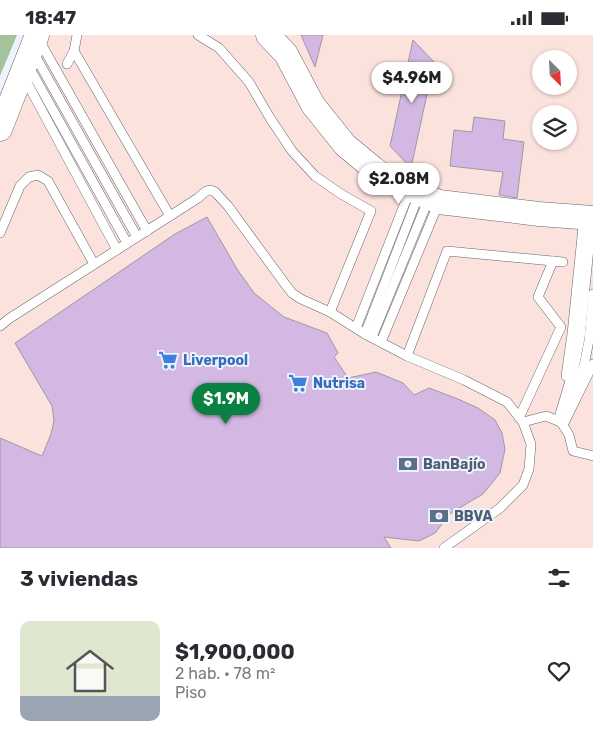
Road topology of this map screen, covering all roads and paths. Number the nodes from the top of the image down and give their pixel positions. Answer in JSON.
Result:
{"nodes":[{"id":1,"x":78,"y":35,"type":"edge"},
{"id":2,"x":198,"y":35,"type":"edge"},
{"id":3,"x":268,"y":35,"type":"edge"},
{"id":4,"x":285,"y":45,"type":"edge"},
{"id":5,"x":30,"y":51,"type":"edge"},
{"id":6,"x":74,"y":51,"type":"junction"},
{"id":7,"x":67,"y":64,"type":"dead end"},
{"id":8,"x":0,"y":97,"type":"edge"},
{"id":9,"x":0,"y":129,"type":"edge"},
{"id":10,"x":424,"y":196,"type":"junction"},
{"id":11,"x":170,"y":216,"type":"junction"},
{"id":12,"x":590,"y":217,"type":"edge"},
{"id":13,"x":147,"y":231,"type":"junction"},
{"id":14,"x":0,"y":233,"type":"edge"},
{"id":15,"x":137,"y":237,"type":"junction"},
{"id":16,"x":127,"y":243,"type":"junction"},
{"id":17,"x":117,"y":250,"type":"junction"},
{"id":18,"x":553,"y":261,"type":"junction"},
{"id":19,"x":563,"y":262,"type":"dead end"},
{"id":20,"x":94,"y":264,"type":"junction"},
{"id":21,"x":593,"y":293,"type":"edge"},
{"id":22,"x":330,"y":312,"type":"junction"},
{"id":23,"x":0,"y":326,"type":"edge"},
{"id":24,"x":356,"y":328,"type":"junction"},
{"id":25,"x":369,"y":336,"type":"junction"},
{"id":26,"x":381,"y":342,"type":"junction"},
{"id":27,"x":407,"y":356,"type":"junction"},
{"id":28,"x":593,"y":364,"type":"edge"},
{"id":29,"x":521,"y":420,"type":"junction"},
{"id":30,"x":559,"y":422,"type":"junction"},
{"id":31,"x":593,"y":456,"type":"edge"},
{"id":32,"x":444,"y":548,"type":"edge"}],
"edges":[{"from":1,"to":6,"type":"lane"},
{"from":2,"to":22,"type":"lane"},
{"from":3,"to":4,"type":"main road"},
{"from":4,"to":10,"type":"main road"},
{"from":5,"to":8,"type":"main road"},
{"from":5,"to":9,"type":"main road"},
{"from":5,"to":13,"type":"lane"},
{"from":5,"to":15,"type":"lane"},
{"from":5,"to":16,"type":"lane"},
{"from":5,"to":17,"type":"lane"},
{"from":6,"to":7,"type":"lane"},
{"from":6,"to":11,"type":"lane"},
{"from":10,"to":12,"type":"main road"},
{"from":10,"to":24,"type":"lane"},
{"from":10,"to":25,"type":"lane"},
{"from":10,"to":26,"type":"lane"},
{"from":11,"to":13,"type":"lane"},
{"from":11,"to":22,"type":"lane"},
{"from":12,"to":30,"type":"lane"},
{"from":13,"to":15,"type":"lane"},
{"from":14,"to":20,"type":"lane"},
{"from":15,"to":16,"type":"lane"},
{"from":16,"to":17,"type":"lane"},
{"from":17,"to":20,"type":"lane"},
{"from":18,"to":19,"type":"lane"},
{"from":18,"to":27,"type":"lane"},
{"from":18,"to":29,"type":"lane"},
{"from":20,"to":23,"type":"lane"},
{"from":21,"to":30,"type":"lane"},
{"from":22,"to":24,"type":"lane"},
{"from":24,"to":25,"type":"lane"},
{"from":25,"to":26,"type":"lane"},
{"from":26,"to":27,"type":"lane"},
{"from":27,"to":29,"type":"lane"},
{"from":28,"to":30,"type":"lane"},
{"from":29,"to":30,"type":"lane"},
{"from":29,"to":32,"type":"lane"},
{"from":30,"to":31,"type":"lane"}]}
